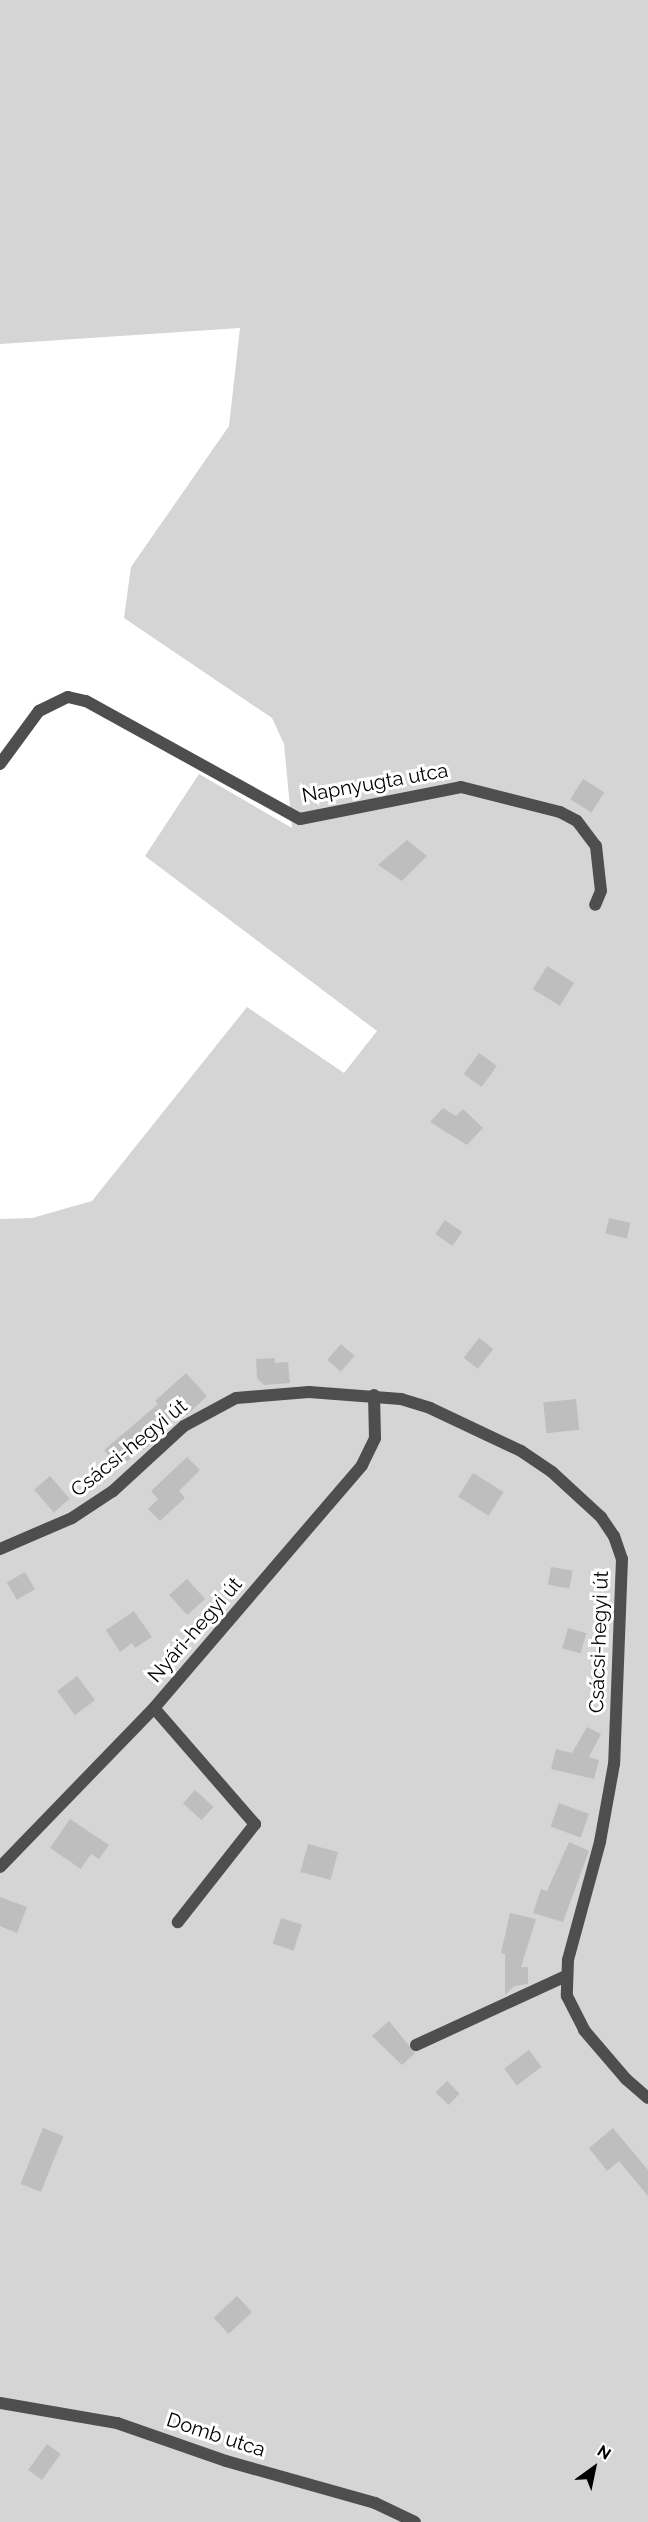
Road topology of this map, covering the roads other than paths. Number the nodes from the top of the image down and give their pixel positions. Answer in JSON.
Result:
{"nodes":[{"id":1,"x":0,"y":764,"type":"edge"},
{"id":2,"x":596,"y":905,"type":"dead end"},
{"id":3,"x":374,"y":1395,"type":"junction"},
{"id":4,"x":0,"y":1549,"type":"edge"},
{"id":5,"x":154,"y":1708,"type":"junction"},
{"id":6,"x":0,"y":1867,"type":"edge"},
{"id":7,"x":178,"y":1922,"type":"dead end"},
{"id":8,"x":566,"y":1976,"type":"junction"},
{"id":9,"x":416,"y":2045,"type":"dead end"},
{"id":10,"x":648,"y":2098,"type":"edge"},
{"id":11,"x":0,"y":2403,"type":"edge"},
{"id":12,"x":415,"y":2522,"type":"edge"}],
"edges":[{"from":1,"to":2,"type":"street","name":"Napnyugta utca"},
{"from":3,"to":4,"type":"street","name":"Csácsi-hegyi út"},
{"from":3,"to":5,"type":"street","name":"Nyári-hegyi út"},
{"from":3,"to":8,"type":"street","name":"Csácsi-hegyi út"},
{"from":5,"to":6,"type":"street","name":"Nyári-hegyi út"},
{"from":5,"to":7,"type":"street"},
{"from":8,"to":9,"type":"street"},
{"from":8,"to":10,"type":"street","name":"Csácsi-hegyi út"},
{"from":11,"to":12,"type":"street","name":"Domb utca"}]}
